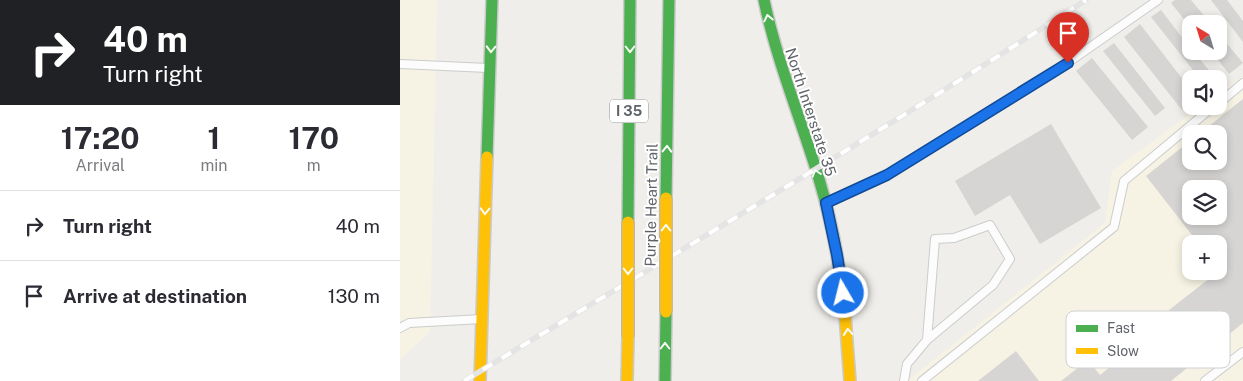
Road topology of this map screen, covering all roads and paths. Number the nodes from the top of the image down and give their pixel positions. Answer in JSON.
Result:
{"nodes":[{"id":1,"x":492,"y":0,"type":"edge"},
{"id":2,"x":630,"y":0,"type":"edge"},
{"id":3,"x":669,"y":0,"type":"edge"},
{"id":4,"x":764,"y":0,"type":"edge"},
{"id":5,"x":1158,"y":0,"type":"edge"},
{"id":6,"x":400,"y":64,"type":"edge"},
{"id":7,"x":490,"y":68,"type":"junction"},
{"id":8,"x":1243,"y":83,"type":"edge"},
{"id":9,"x":1227,"y":96,"type":"edge"},
{"id":10,"x":1203,"y":115,"type":"edge"},
{"id":11,"x":826,"y":203,"type":"junction"},
{"id":12,"x":482,"y":319,"type":"junction"},
{"id":13,"x":400,"y":328,"type":"edge"},
{"id":14,"x":927,"y":340,"type":"junction"},
{"id":15,"x":1243,"y":352,"type":"edge"},
{"id":16,"x":1230,"y":362,"type":"edge"},
{"id":17,"x":1222,"y":368,"type":"edge"},
{"id":18,"x":480,"y":381,"type":"edge"},
{"id":19,"x":628,"y":381,"type":"edge"},
{"id":20,"x":665,"y":381,"type":"edge"},
{"id":21,"x":850,"y":381,"type":"edge"},
{"id":22,"x":904,"y":381,"type":"edge"},
{"id":23,"x":922,"y":381,"type":"edge"},
{"id":24,"x":1205,"y":381,"type":"edge"}],
"edges":[{"from":1,"to":7,"type":"main road","one_way":true},
{"from":2,"to":19,"type":"main road","name":"Purple Heart Trail","number":"I 35","one_way":true,"bridge":true},
{"from":20,"to":3,"type":"main road","name":"Purple Heart Trail","number":"I 35","one_way":true,"bridge":true},
{"from":11,"to":4,"type":"main road","name":"North Interstate 35","one_way":true},
{"from":5,"to":11,"type":"lane"},
{"from":6,"to":7,"type":"lane"},
{"from":7,"to":12,"type":"main road","one_way":true},
{"from":8,"to":9,"type":"lane"},
{"from":10,"to":23,"type":"lane"},
{"from":21,"to":11,"type":"main road","name":"North Interstate 35","one_way":true},
{"from":12,"to":13,"type":"lane"},
{"from":12,"to":18,"type":"main road"},
{"from":14,"to":14,"type":"lane"},
{"from":14,"to":22,"type":"lane"},
{"from":15,"to":16,"type":"lane"},
{"from":17,"to":24,"type":"lane"}]}
